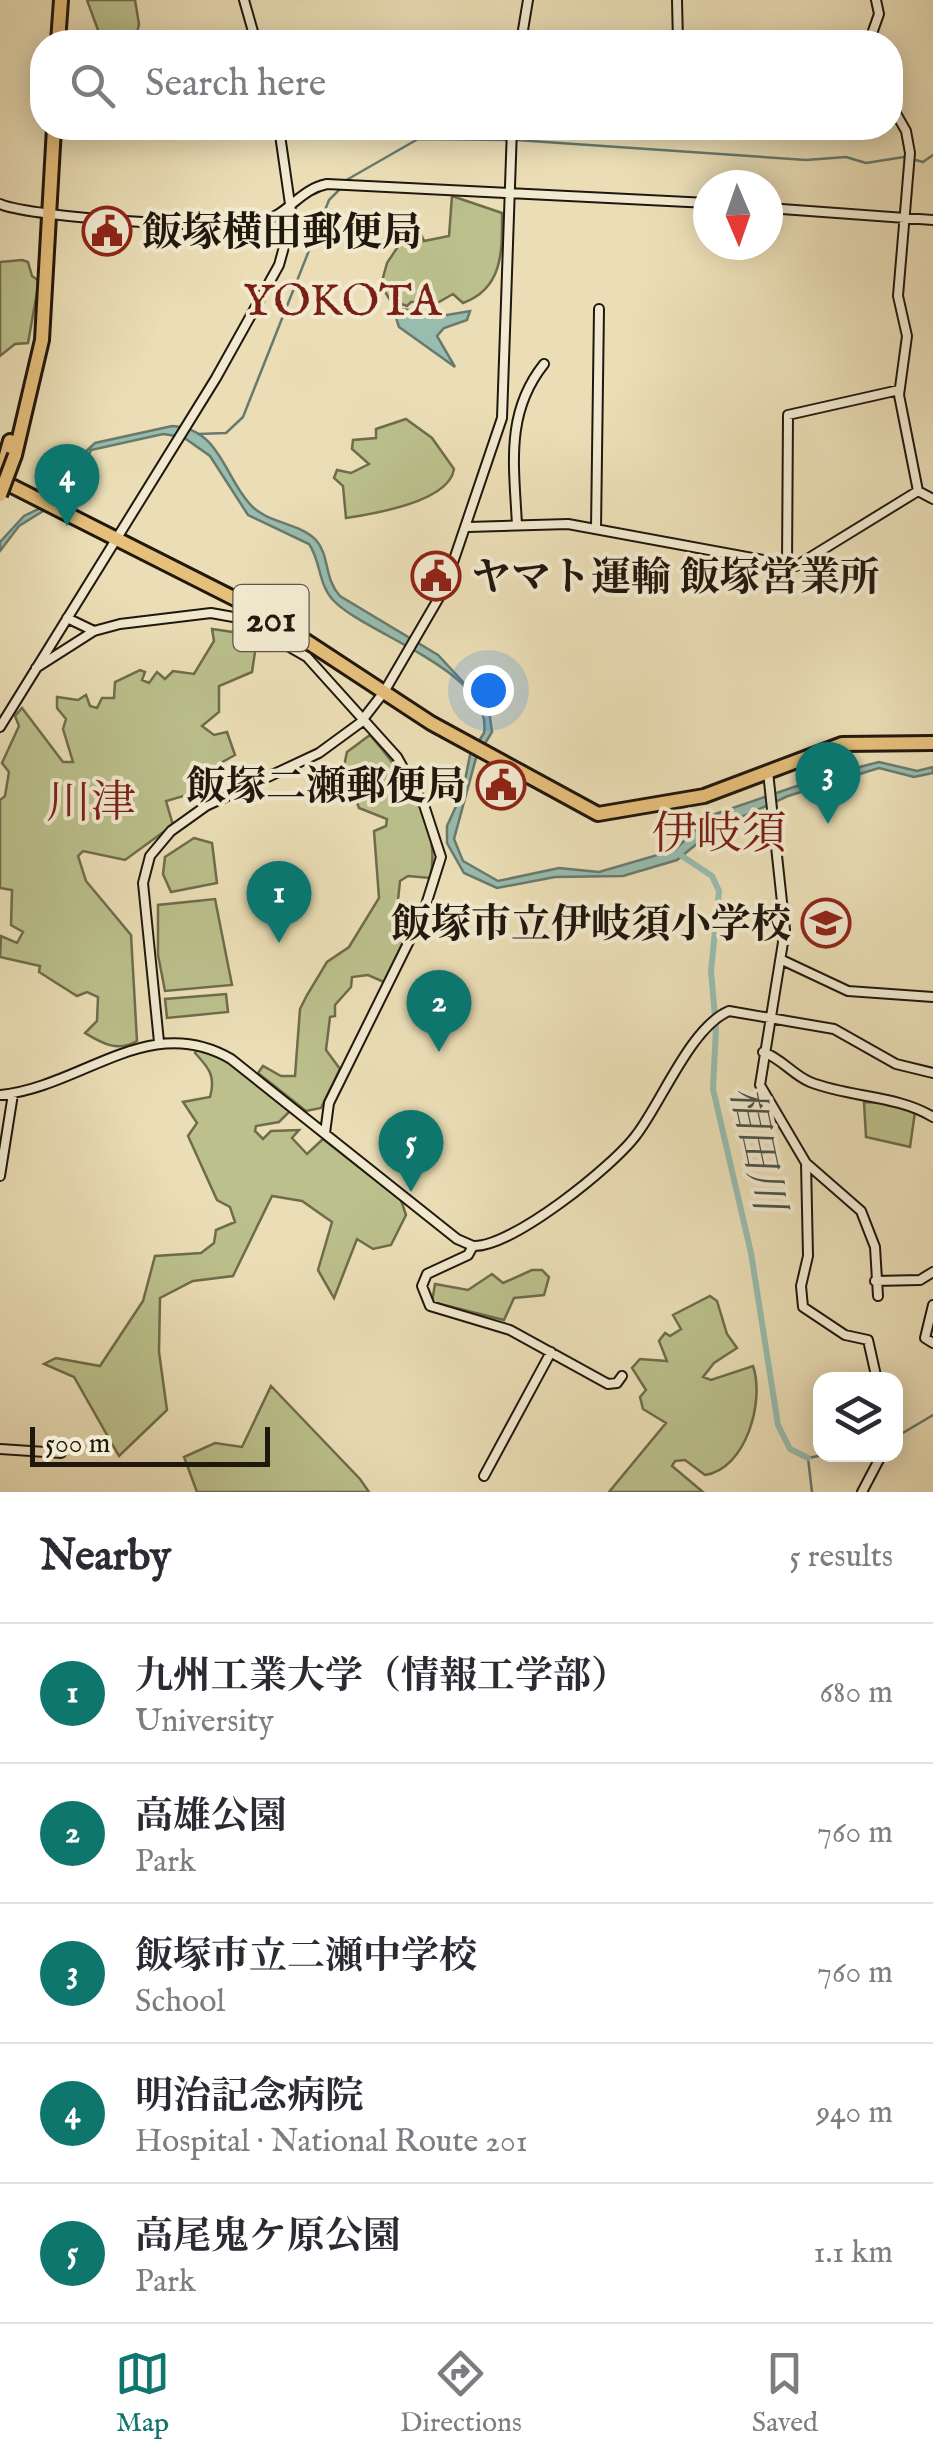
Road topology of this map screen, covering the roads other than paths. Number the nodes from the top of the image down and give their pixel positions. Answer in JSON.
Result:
{"nodes":[{"id":1,"x":59,"y":0,"type":"edge"},
{"id":2,"x":244,"y":0,"type":"edge"},
{"id":3,"x":528,"y":0,"type":"edge"},
{"id":4,"x":677,"y":0,"type":"edge"},
{"id":5,"x":876,"y":0,"type":"edge"},
{"id":6,"x":57,"y":30,"type":"edge"},
{"id":7,"x":253,"y":30,"type":"edge"},
{"id":8,"x":523,"y":30,"type":"edge"},
{"id":9,"x":678,"y":30,"type":"edge"},
{"id":10,"x":873,"y":30,"type":"edge"},
{"id":11,"x":903,"y":126,"type":"edge"},
{"id":12,"x":51,"y":140,"type":"edge"},
{"id":13,"x":281,"y":140,"type":"edge"},
{"id":14,"x":511,"y":140,"type":"edge"},
{"id":15,"x":506,"y":190,"type":"junction"},
{"id":16,"x":292,"y":202,"type":"junction"},
{"id":17,"x":693,"y":203,"type":"edge"},
{"id":18,"x":0,"y":204,"type":"edge"},
{"id":19,"x":783,"y":209,"type":"edge"},
{"id":20,"x":48,"y":214,"type":"junction"},
{"id":21,"x":280,"y":214,"type":"junction"},
{"id":22,"x":905,"y":218,"type":"junction"},
{"id":23,"x":933,"y":220,"type":"edge"},
{"id":24,"x":292,"y":222,"type":"junction"},
{"id":25,"x":43,"y":306,"type":"junction"},
{"id":26,"x":600,"y":309,"type":"dead end"},
{"id":27,"x":544,"y":364,"type":"dead end"},
{"id":28,"x":899,"y":390,"type":"junction"},
{"id":29,"x":2,"y":488,"type":"edge"},
{"id":30,"x":918,"y":491,"type":"junction"},
{"id":31,"x":933,"y":499,"type":"edge"},
{"id":32,"x":517,"y":525,"type":"junction"},
{"id":33,"x":468,"y":527,"type":"junction"},
{"id":34,"x":596,"y":529,"type":"junction"},
{"id":35,"x":116,"y":539,"type":"junction"},
{"id":36,"x":787,"y":566,"type":"junction"},
{"id":37,"x":67,"y":618,"type":"junction"},
{"id":38,"x":94,"y":631,"type":"junction"},
{"id":39,"x":310,"y":651,"type":"junction"},
{"id":40,"x":36,"y":668,"type":"junction"},
{"id":41,"x":384,"y":692,"type":"junction"},
{"id":42,"x":363,"y":719,"type":"junction"},
{"id":43,"x":0,"y":728,"type":"edge"},
{"id":44,"x":933,"y":744,"type":"edge"},
{"id":45,"x":768,"y":772,"type":"junction"},
{"id":46,"x":782,"y":960,"type":"junction"},
{"id":47,"x":933,"y":997,"type":"edge"},
{"id":48,"x":770,"y":1016,"type":"junction"},
{"id":49,"x":159,"y":1042,"type":"junction"},
{"id":50,"x":763,"y":1052,"type":"junction"},
{"id":51,"x":933,"y":1073,"type":"edge"},
{"id":52,"x":13,"y":1094,"type":"junction"},
{"id":53,"x":0,"y":1095,"type":"edge"},
{"id":54,"x":326,"y":1112,"type":"junction"},
{"id":55,"x":302,"y":1115,"type":"junction"},
{"id":56,"x":933,"y":1117,"type":"edge"},
{"id":57,"x":325,"y":1133,"type":"junction"},
{"id":58,"x":806,"y":1163,"type":"junction"},
{"id":59,"x":0,"y":1176,"type":"edge"},
{"id":60,"x":472,"y":1246,"type":"junction"},
{"id":61,"x":933,"y":1272,"type":"edge"},
{"id":62,"x":874,"y":1281,"type":"junction"},
{"id":63,"x":878,"y":1296,"type":"dead end"},
{"id":64,"x":933,"y":1305,"type":"edge"},
{"id":65,"x":933,"y":1343,"type":"edge"},
{"id":66,"x":551,"y":1352,"type":"junction"},
{"id":67,"x":875,"y":1372,"type":"edge"},
{"id":68,"x":622,"y":1376,"type":"dead end"},
{"id":69,"x":0,"y":1449,"type":"edge"},
{"id":70,"x":61,"y":1453,"type":"dead end"},
{"id":71,"x":878,"y":1462,"type":"edge"},
{"id":72,"x":484,"y":1476,"type":"dead end"},
{"id":73,"x":862,"y":1492,"type":"edge"}],
"edges":[{"from":1,"to":6,"type":"highway"},
{"from":2,"to":7,"type":"street"},
{"from":3,"to":8,"type":"street"},
{"from":4,"to":9,"type":"street"},
{"from":5,"to":10,"type":"street"},
{"from":11,"to":22,"type":"street"},
{"from":12,"to":20,"type":"highway"},
{"from":13,"to":16,"type":"street"},
{"from":14,"to":15,"type":"street"},
{"from":15,"to":16,"type":"street"},
{"from":15,"to":17,"type":"street"},
{"from":15,"to":33,"type":"street"},
{"from":16,"to":21,"type":"street"},
{"from":16,"to":24,"type":"street"},
{"from":18,"to":20,"type":"street"},
{"from":19,"to":22,"type":"street"},
{"from":20,"to":21,"type":"street"},
{"from":20,"to":25,"type":"highway"},
{"from":21,"to":24,"type":"street"},
{"from":22,"to":23,"type":"street"},
{"from":22,"to":28,"type":"street"},
{"from":24,"to":35,"type":"street"},
{"from":25,"to":29,"type":"highway"},
{"from":25,"to":29,"type":"highway","bridge":true},
{"from":25,"to":29,"type":"highway"},
{"from":26,"to":34,"type":"street"},
{"from":27,"to":32,"type":"street"},
{"from":28,"to":30,"type":"street"},
{"from":28,"to":36,"type":"street"},
{"from":29,"to":35,"type":"highway","number":"201"},
{"from":30,"to":31,"type":"street"},
{"from":30,"to":36,"type":"street"},
{"from":32,"to":33,"type":"street"},
{"from":32,"to":34,"type":"street"},
{"from":33,"to":41,"type":"street"},
{"from":34,"to":36,"type":"street"},
{"from":35,"to":37,"type":"street"},
{"from":35,"to":39,"type":"highway","number":"201"},
{"from":37,"to":38,"type":"street"},
{"from":37,"to":40,"type":"street"},
{"from":38,"to":39,"type":"street"},
{"from":38,"to":40,"type":"street"},
{"from":39,"to":41,"type":"highway","number":"201"},
{"from":39,"to":42,"type":"street"},
{"from":40,"to":43,"type":"street"},
{"from":41,"to":42,"type":"street"},
{"from":41,"to":45,"type":"highway","number":"201"},
{"from":42,"to":49,"type":"street"},
{"from":42,"to":54,"type":"street"},
{"from":44,"to":45,"type":"highway","number":"201"},
{"from":45,"to":46,"type":"street"},
{"from":46,"to":47,"type":"street"},
{"from":46,"to":48,"type":"street"},
{"from":48,"to":50,"type":"street"},
{"from":48,"to":51,"type":"street"},
{"from":48,"to":60,"type":"street"},
{"from":49,"to":52,"type":"street"},
{"from":49,"to":55,"type":"street"},
{"from":50,"to":56,"type":"street"},
{"from":50,"to":58,"type":"street"},
{"from":52,"to":53,"type":"street"},
{"from":52,"to":59,"type":"street"},
{"from":54,"to":55,"type":"street"},
{"from":54,"to":57,"type":"street"},
{"from":55,"to":57,"type":"street"},
{"from":57,"to":60,"type":"street"},
{"from":58,"to":62,"type":"street"},
{"from":58,"to":67,"type":"street"},
{"from":60,"to":66,"type":"street"},
{"from":61,"to":62,"type":"street"},
{"from":62,"to":63,"type":"street"},
{"from":64,"to":65,"type":"street"},
{"from":66,"to":68,"type":"street"},
{"from":66,"to":72,"type":"street"},
{"from":69,"to":70,"type":"street"},
{"from":71,"to":73,"type":"street"}]}
